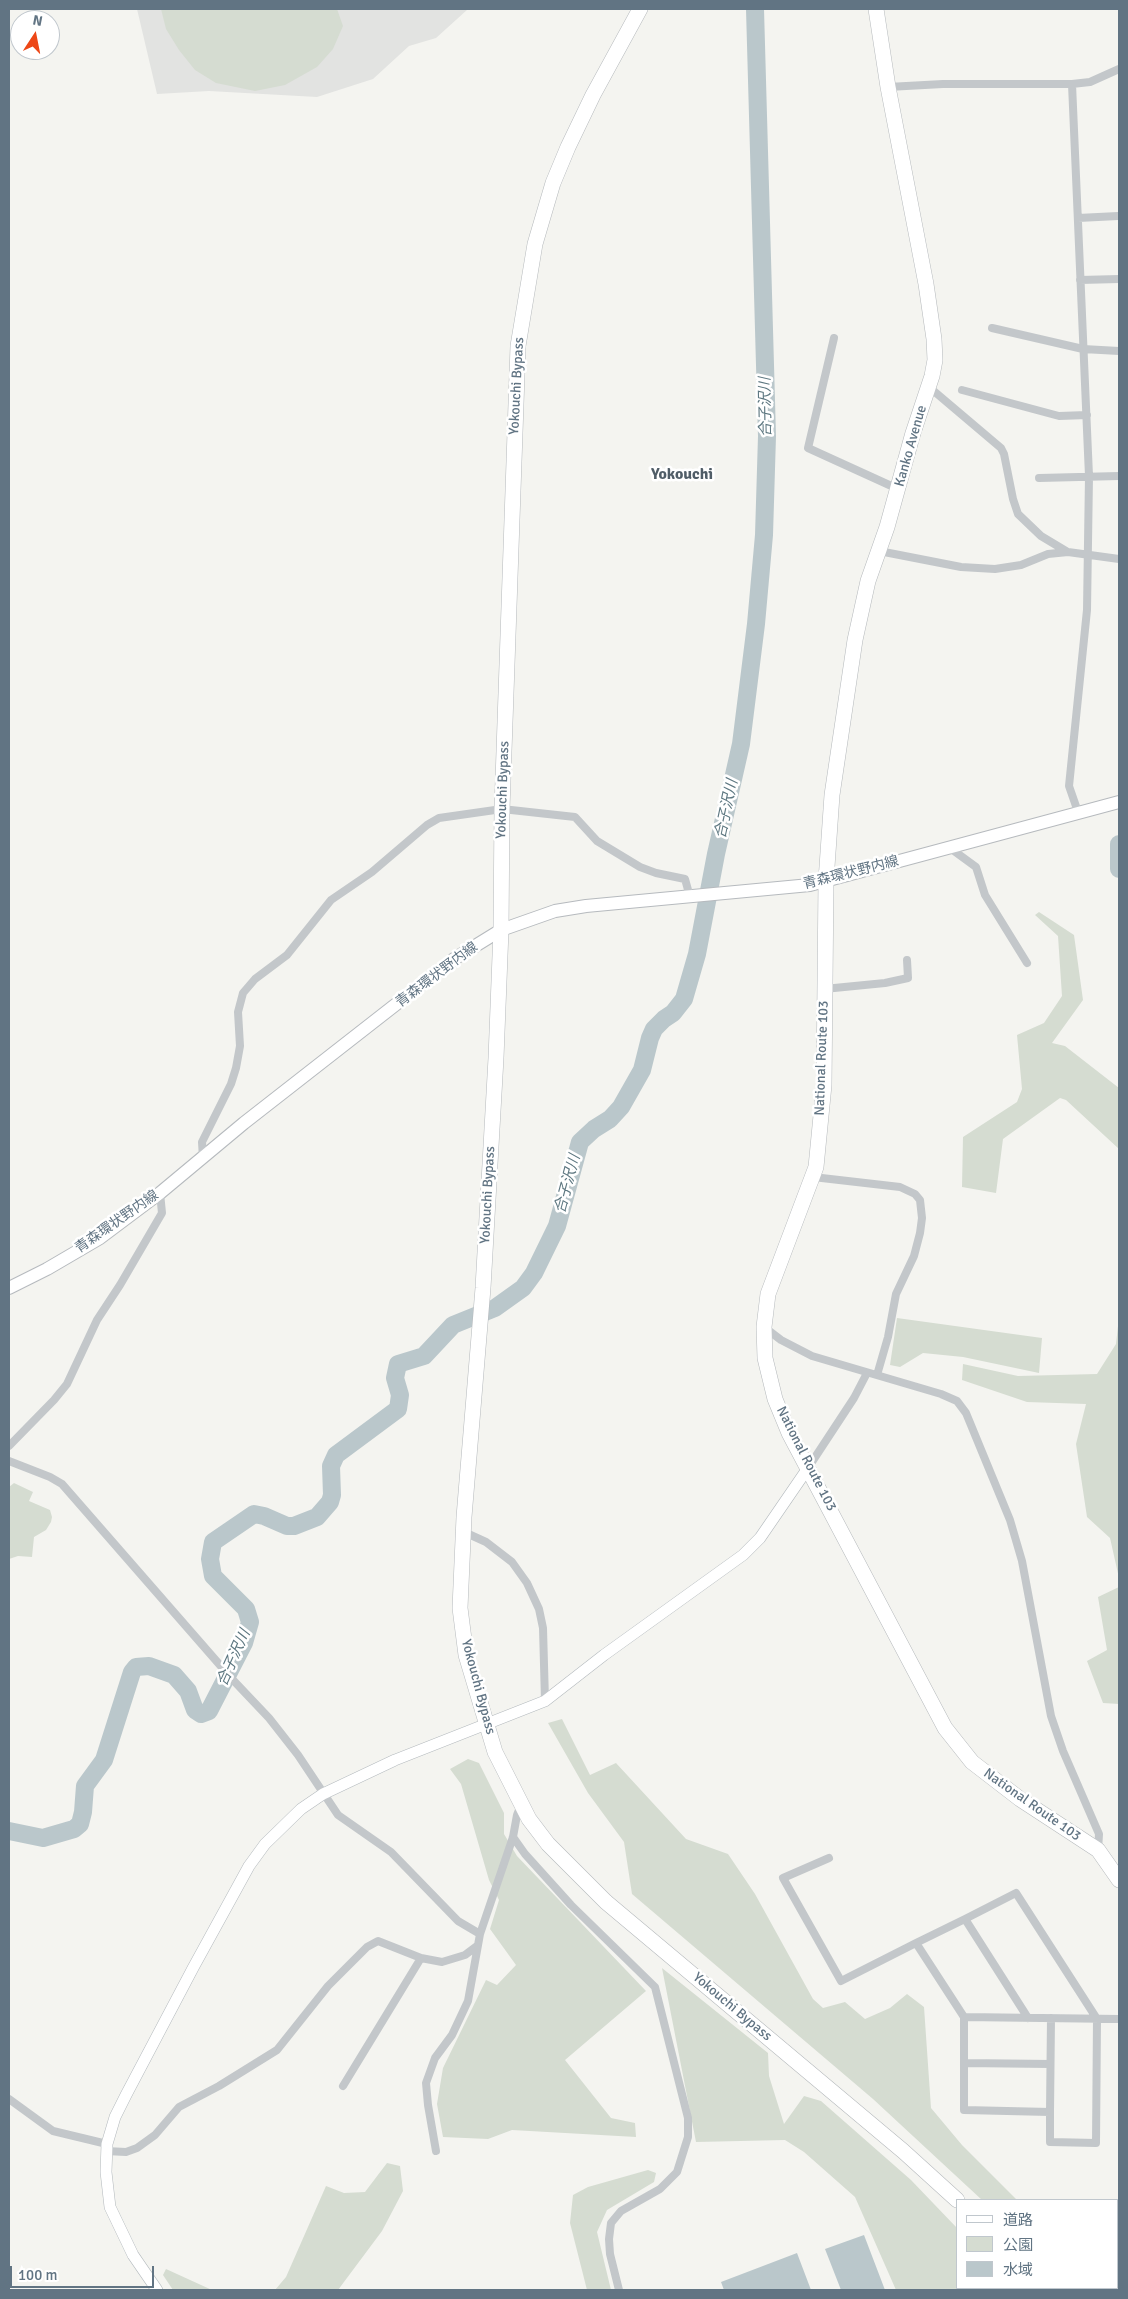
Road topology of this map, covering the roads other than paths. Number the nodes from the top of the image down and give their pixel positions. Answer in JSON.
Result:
{"nodes":[{"id":1,"x":640,"y":9,"type":"edge"},
{"id":2,"x":876,"y":9,"type":"edge"},
{"id":3,"x":1119,"y":69,"type":"edge"},
{"id":4,"x":1072,"y":84,"type":"junction"},
{"id":5,"x":888,"y":87,"type":"junction"},
{"id":6,"x":1118,"y":216,"type":"dead end"},
{"id":7,"x":1078,"y":218,"type":"junction"},
{"id":8,"x":1119,"y":279,"type":"edge"},
{"id":9,"x":1080,"y":280,"type":"junction"},
{"id":10,"x":992,"y":328,"type":"dead end"},
{"id":11,"x":834,"y":338,"type":"dead end"},
{"id":12,"x":1083,"y":349,"type":"junction"},
{"id":13,"x":1119,"y":351,"type":"edge"},
{"id":14,"x":929,"y":387,"type":"junction"},
{"id":15,"x":962,"y":390,"type":"dead end"},
{"id":16,"x":1087,"y":415,"type":"junction"},
{"id":17,"x":1089,"y":476,"type":"junction"},
{"id":18,"x":1119,"y":476,"type":"edge"},
{"id":19,"x":1039,"y":478,"type":"dead end"},
{"id":20,"x":898,"y":489,"type":"junction"},
{"id":21,"x":879,"y":551,"type":"junction"},
{"id":22,"x":1068,"y":552,"type":"junction"},
{"id":23,"x":1089,"y":555,"type":"junction"},
{"id":24,"x":1119,"y":558,"type":"edge"},
{"id":25,"x":1119,"y":802,"type":"edge"},
{"id":26,"x":502,"y":808,"type":"junction"},
{"id":27,"x":1078,"y":812,"type":"junction"},
{"id":28,"x":950,"y":848,"type":"junction"},
{"id":29,"x":826,"y":881,"type":"junction"},
{"id":30,"x":693,"y":896,"type":"junction"},
{"id":31,"x":501,"y":930,"type":"junction"},
{"id":32,"x":907,"y":960,"type":"dead end"},
{"id":33,"x":1027,"y":963,"type":"dead end"},
{"id":34,"x":824,"y":988,"type":"junction"},
{"id":35,"x":203,"y":1158,"type":"junction"},
{"id":36,"x":813,"y":1177,"type":"junction"},
{"id":37,"x":160,"y":1193,"type":"junction"},
{"id":38,"x":9,"y":1288,"type":"edge"},
{"id":39,"x":764,"y":1327,"type":"junction"},
{"id":40,"x":867,"y":1373,"type":"junction"},
{"id":41,"x":877,"y":1375,"type":"junction"},
{"id":42,"x":9,"y":1446,"type":"edge"},
{"id":43,"x":9,"y":1461,"type":"edge"},
{"id":44,"x":808,"y":1468,"type":"junction"},
{"id":45,"x":464,"y":1532,"type":"junction"},
{"id":46,"x":545,"y":1701,"type":"junction"},
{"id":47,"x":488,"y":1723,"type":"junction"},
{"id":48,"x":323,"y":1794,"type":"junction"},
{"id":49,"x":522,"y":1803,"type":"junction"},
{"id":50,"x":514,"y":1837,"type":"junction"},
{"id":51,"x":1098,"y":1850,"type":"junction"},
{"id":52,"x":829,"y":1858,"type":"dead end"},
{"id":53,"x":1119,"y":1880,"type":"edge"},
{"id":54,"x":965,"y":1919,"type":"junction"},
{"id":55,"x":480,"y":1934,"type":"junction"},
{"id":56,"x":916,"y":1943,"type":"junction"},
{"id":57,"x":477,"y":1946,"type":"junction"},
{"id":58,"x":421,"y":1958,"type":"junction"},
{"id":59,"x":964,"y":2016,"type":"junction"},
{"id":60,"x":1028,"y":2018,"type":"junction"},
{"id":61,"x":1052,"y":2018,"type":"junction"},
{"id":62,"x":1097,"y":2019,"type":"junction"},
{"id":63,"x":1119,"y":2019,"type":"edge"},
{"id":64,"x":964,"y":2063,"type":"junction"},
{"id":65,"x":1050,"y":2064,"type":"junction"},
{"id":66,"x":343,"y":2086,"type":"dead end"},
{"id":67,"x":9,"y":2099,"type":"edge"},
{"id":68,"x":1050,"y":2112,"type":"junction"},
{"id":69,"x":107,"y":2147,"type":"junction"},
{"id":70,"x":436,"y":2151,"type":"dead end"},
{"id":71,"x":956,"y":2199,"type":"edge"},
{"id":72,"x":157,"y":2290,"type":"edge"},
{"id":73,"x":619,"y":2290,"type":"edge"}],
"edges":[{"from":1,"to":26,"type":"highway","name":"Yokouchi Bypass"},
{"from":2,"to":5,"type":"highway","name":"Kanko Avenue"},
{"from":3,"to":4,"type":"street"},
{"from":4,"to":5,"type":"street"},
{"from":4,"to":7,"type":"street"},
{"from":5,"to":14,"type":"highway","name":"Kanko Avenue"},
{"from":6,"to":7,"type":"street"},
{"from":7,"to":9,"type":"street"},
{"from":8,"to":9,"type":"street"},
{"from":9,"to":12,"type":"street"},
{"from":10,"to":12,"type":"street"},
{"from":11,"to":20,"type":"street"},
{"from":12,"to":13,"type":"street"},
{"from":12,"to":16,"type":"street"},
{"from":14,"to":20,"type":"highway","name":"Kanko Avenue"},
{"from":14,"to":22,"type":"street"},
{"from":15,"to":16,"type":"street"},
{"from":16,"to":17,"type":"street"},
{"from":17,"to":18,"type":"street"},
{"from":17,"to":19,"type":"street"},
{"from":17,"to":23,"type":"street"},
{"from":20,"to":21,"type":"highway","name":"Kanko Avenue"},
{"from":21,"to":22,"type":"street"},
{"from":21,"to":29,"type":"highway","name":"Kanko Avenue"},
{"from":22,"to":23,"type":"street"},
{"from":23,"to":24,"type":"street"},
{"from":23,"to":27,"type":"street"},
{"from":25,"to":27,"type":"main road","name":"青森環状野内線"},
{"from":26,"to":30,"type":"street"},
{"from":26,"to":31,"type":"highway","name":"Yokouchi Bypass"},
{"from":26,"to":35,"type":"street"},
{"from":27,"to":28,"type":"main road","name":"青森環状野内線"},
{"from":28,"to":29,"type":"main road","name":"青森環状野内線"},
{"from":28,"to":33,"type":"street"},
{"from":29,"to":30,"type":"main road","name":"青森環状野内線"},
{"from":29,"to":34,"type":"highway","name":"National Route 103"},
{"from":30,"to":31,"type":"main road","name":"青森環状野内線"},
{"from":31,"to":35,"type":"main road","name":"青森環状野内線"},
{"from":31,"to":45,"type":"highway","name":"Yokouchi Bypass"},
{"from":32,"to":34,"type":"street"},
{"from":34,"to":36,"type":"highway","name":"National Route 103"},
{"from":35,"to":37,"type":"main road","name":"青森環状野内線"},
{"from":36,"to":39,"type":"highway","name":"National Route 103"},
{"from":36,"to":41,"type":"street"},
{"from":37,"to":38,"type":"main road","name":"青森環状野内線"},
{"from":37,"to":42,"type":"street"},
{"from":39,"to":40,"type":"street"},
{"from":39,"to":44,"type":"highway","name":"National Route 103"},
{"from":40,"to":41,"type":"street"},
{"from":40,"to":44,"type":"street"},
{"from":41,"to":51,"type":"street"},
{"from":43,"to":48,"type":"street"},
{"from":44,"to":46,"type":"street"},
{"from":44,"to":51,"type":"highway","name":"National Route 103"},
{"from":45,"to":46,"type":"street"},
{"from":45,"to":47,"type":"highway","name":"Yokouchi Bypass"},
{"from":46,"to":47,"type":"street"},
{"from":47,"to":48,"type":"street"},
{"from":47,"to":49,"type":"highway","name":"Yokouchi Bypass"},
{"from":48,"to":55,"type":"street"},
{"from":48,"to":69,"type":"street"},
{"from":49,"to":50,"type":"street"},
{"from":49,"to":71,"type":"highway","name":"Yokouchi Bypass"},
{"from":50,"to":55,"type":"street"},
{"from":50,"to":73,"type":"street"},
{"from":51,"to":53,"type":"highway","name":"National Route 103"},
{"from":52,"to":56,"type":"street"},
{"from":54,"to":56,"type":"street"},
{"from":54,"to":60,"type":"street"},
{"from":54,"to":62,"type":"street"},
{"from":55,"to":57,"type":"street"},
{"from":56,"to":59,"type":"street"},
{"from":57,"to":58,"type":"street"},
{"from":57,"to":70,"type":"street"},
{"from":58,"to":66,"type":"street"},
{"from":58,"to":69,"type":"street"},
{"from":59,"to":60,"type":"street"},
{"from":59,"to":64,"type":"street"},
{"from":60,"to":61,"type":"street"},
{"from":61,"to":62,"type":"street"},
{"from":61,"to":65,"type":"street"},
{"from":62,"to":63,"type":"street"},
{"from":62,"to":68,"type":"street"},
{"from":64,"to":65,"type":"street"},
{"from":64,"to":68,"type":"street"},
{"from":65,"to":68,"type":"street"},
{"from":67,"to":69,"type":"street"},
{"from":69,"to":72,"type":"street"}]}
